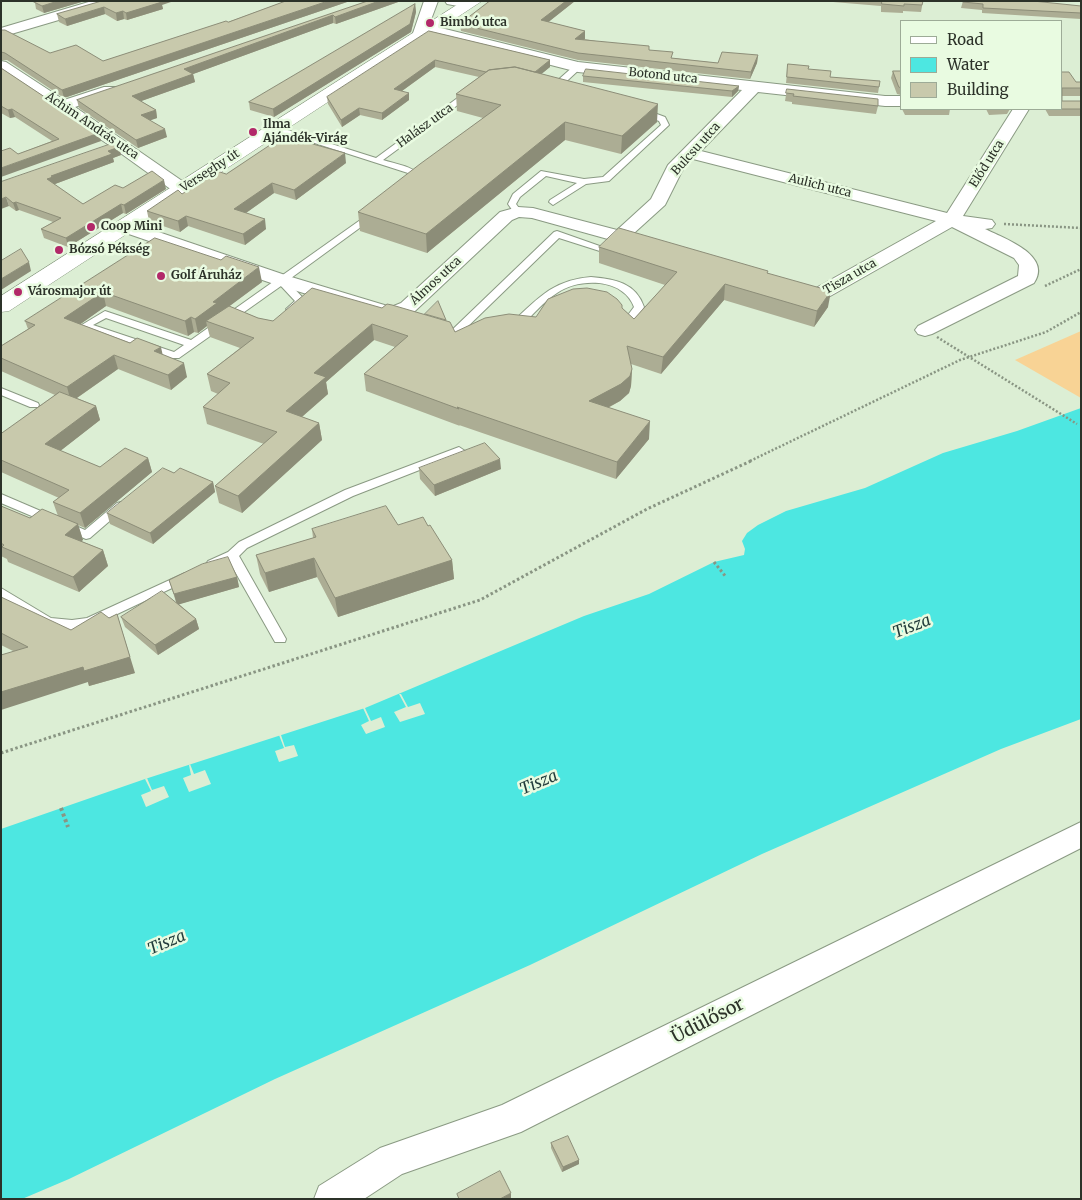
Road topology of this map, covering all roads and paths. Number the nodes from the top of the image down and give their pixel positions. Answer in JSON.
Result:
{"nodes":[{"id":1,"x":108,"y":1,"type":"edge"},
{"id":2,"x":431,"y":1,"type":"edge"},
{"id":3,"x":465,"y":2,"type":"edge"},
{"id":4,"x":1,"y":33,"type":"edge"},
{"id":5,"x":425,"y":33,"type":"junction"},
{"id":6,"x":1,"y":65,"type":"edge"},
{"id":7,"x":578,"y":67,"type":"junction"},
{"id":8,"x":27,"y":82,"type":"junction"},
{"id":9,"x":128,"y":84,"type":"edge"},
{"id":10,"x":755,"y":86,"type":"junction"},
{"id":11,"x":10,"y":88,"type":"edge"},
{"id":12,"x":476,"y":89,"type":"edge"},
{"id":13,"x":562,"y":92,"type":"edge"},
{"id":14,"x":900,"y":101,"type":"edge"},
{"id":15,"x":63,"y":106,"type":"junction"},
{"id":16,"x":634,"y":110,"type":"edge"},
{"id":17,"x":1020,"y":110,"type":"edge"},
{"id":18,"x":276,"y":129,"type":"junction"},
{"id":19,"x":118,"y":143,"type":"junction"},
{"id":20,"x":100,"y":150,"type":"edge"},
{"id":21,"x":689,"y":152,"type":"junction"},
{"id":22,"x":377,"y":161,"type":"junction"},
{"id":23,"x":584,"y":182,"type":"junction"},
{"id":24,"x":408,"y":188,"type":"edge"},
{"id":25,"x":182,"y":189,"type":"junction"},
{"id":26,"x":553,"y":202,"type":"dead end"},
{"id":27,"x":378,"y":210,"type":"edge"},
{"id":28,"x":512,"y":214,"type":"junction"},
{"id":29,"x":952,"y":220,"type":"junction"},
{"id":30,"x":986,"y":224,"type":"dead end"},
{"id":31,"x":1028,"y":224,"type":"dead end"},
{"id":32,"x":126,"y":227,"type":"junction"},
{"id":33,"x":1081,"y":228,"type":"edge"},
{"id":34,"x":621,"y":236,"type":"junction"},
{"id":35,"x":659,"y":248,"type":"edge"},
{"id":36,"x":606,"y":250,"type":"edge"},
{"id":37,"x":281,"y":280,"type":"junction"},
{"id":38,"x":781,"y":284,"type":"edge"},
{"id":39,"x":1,"y":306,"type":"edge"},
{"id":40,"x":1081,"y":312,"type":"edge"},
{"id":41,"x":286,"y":313,"type":"edge"},
{"id":42,"x":627,"y":323,"type":"edge"},
{"id":43,"x":429,"y":327,"type":"edge"},
{"id":44,"x":499,"y":327,"type":"edge"},
{"id":45,"x":931,"y":333,"type":"joint"},
{"id":46,"x":192,"y":344,"type":"junction"},
{"id":47,"x":1,"y":390,"type":"edge"},
{"id":48,"x":34,"y":405,"type":"dead end"},
{"id":49,"x":1077,"y":424,"type":"dead end"},
{"id":50,"x":459,"y":451,"type":"edge"},
{"id":51,"x":1,"y":498,"type":"edge"},
{"id":52,"x":128,"y":500,"type":"edge"},
{"id":53,"x":232,"y":555,"type":"junction"},
{"id":54,"x":714,"y":562,"type":"dead end"},
{"id":55,"x":726,"y":577,"type":"dead end"},
{"id":56,"x":1,"y":592,"type":"edge"},
{"id":57,"x":280,"y":638,"type":"dead end"},
{"id":58,"x":1,"y":753,"type":"edge"},
{"id":59,"x":61,"y":808,"type":"dead end"},
{"id":60,"x":68,"y":827,"type":"dead end"},
{"id":61,"x":1081,"y":834,"type":"edge"},
{"id":62,"x":332,"y":1199,"type":"edge"}],
"edges":[{"from":1,"to":4,"type":"street"},
{"from":2,"to":5,"type":"street"},
{"from":3,"to":5,"type":"main road","name":"Verseghy út"},
{"from":5,"to":7,"type":"street","name":"Botond utca"},
{"from":5,"to":18,"type":"main road","name":"Verseghy út"},
{"from":6,"to":8,"type":"street","name":"Áchim András utca"},
{"from":7,"to":10,"type":"street","name":"Botond utca"},
{"from":7,"to":13,"type":"lane"},
{"from":8,"to":11,"type":"street"},
{"from":8,"to":15,"type":"street","name":"Áchim András utca"},
{"from":9,"to":15,"type":"street"},
{"from":10,"to":14,"type":"street","name":"Botond utca"},
{"from":10,"to":21,"type":"street","name":"Bulcsu utca"},
{"from":12,"to":22,"type":"lane","name":"Halász utca"},
{"from":15,"to":19,"type":"street","name":"Áchim András utca"},
{"from":16,"to":23,"type":"lane"},
{"from":17,"to":29,"type":"street","name":"Előd utca"},
{"from":18,"to":22,"type":"lane","name":"Halász utca"},
{"from":18,"to":25,"type":"main road","name":"Verseghy út"},
{"from":19,"to":20,"type":"street"},
{"from":19,"to":25,"type":"street","name":"Áchim András utca"},
{"from":21,"to":29,"type":"street","name":"Aulich utca"},
{"from":21,"to":34,"type":"street","name":"Bulcsu utca"},
{"from":22,"to":24,"type":"lane","name":"Halász utca"},
{"from":23,"to":26,"type":"lane"},
{"from":23,"to":28,"type":"lane"},
{"from":25,"to":32,"type":"main road","name":"Verseghy út"},
{"from":27,"to":37,"type":"lane"},
{"from":28,"to":34,"type":"street"},
{"from":28,"to":37,"type":"street","name":"Álmos utca"},
{"from":29,"to":30,"type":"street"},
{"from":29,"to":38,"type":"street","name":"Tisza utca"},
{"from":29,"to":45,"type":"street"},
{"from":31,"to":33,"type":"path"},
{"from":32,"to":37,"type":"street","name":"Álmos utca"},
{"from":32,"to":39,"type":"main road","name":"Verseghy út"},
{"from":34,"to":35,"type":"street"},
{"from":36,"to":43,"type":"lane"},
{"from":37,"to":41,"type":"lane"},
{"from":37,"to":46,"type":"lane"},
{"from":40,"to":58,"type":"path"},
{"from":42,"to":44,"type":"lane"},
{"from":45,"to":49,"type":"path","bridge":true},
{"from":46,"to":46,"type":"lane"},
{"from":47,"to":48,"type":"lane"},
{"from":50,"to":53,"type":"lane"},
{"from":51,"to":52,"type":"lane"},
{"from":53,"to":56,"type":"lane"},
{"from":53,"to":57,"type":"lane"},
{"from":54,"to":55,"type":"path"},
{"from":59,"to":60,"type":"path"},
{"from":61,"to":62,"type":"street","name":"Üdülősor"}]}
